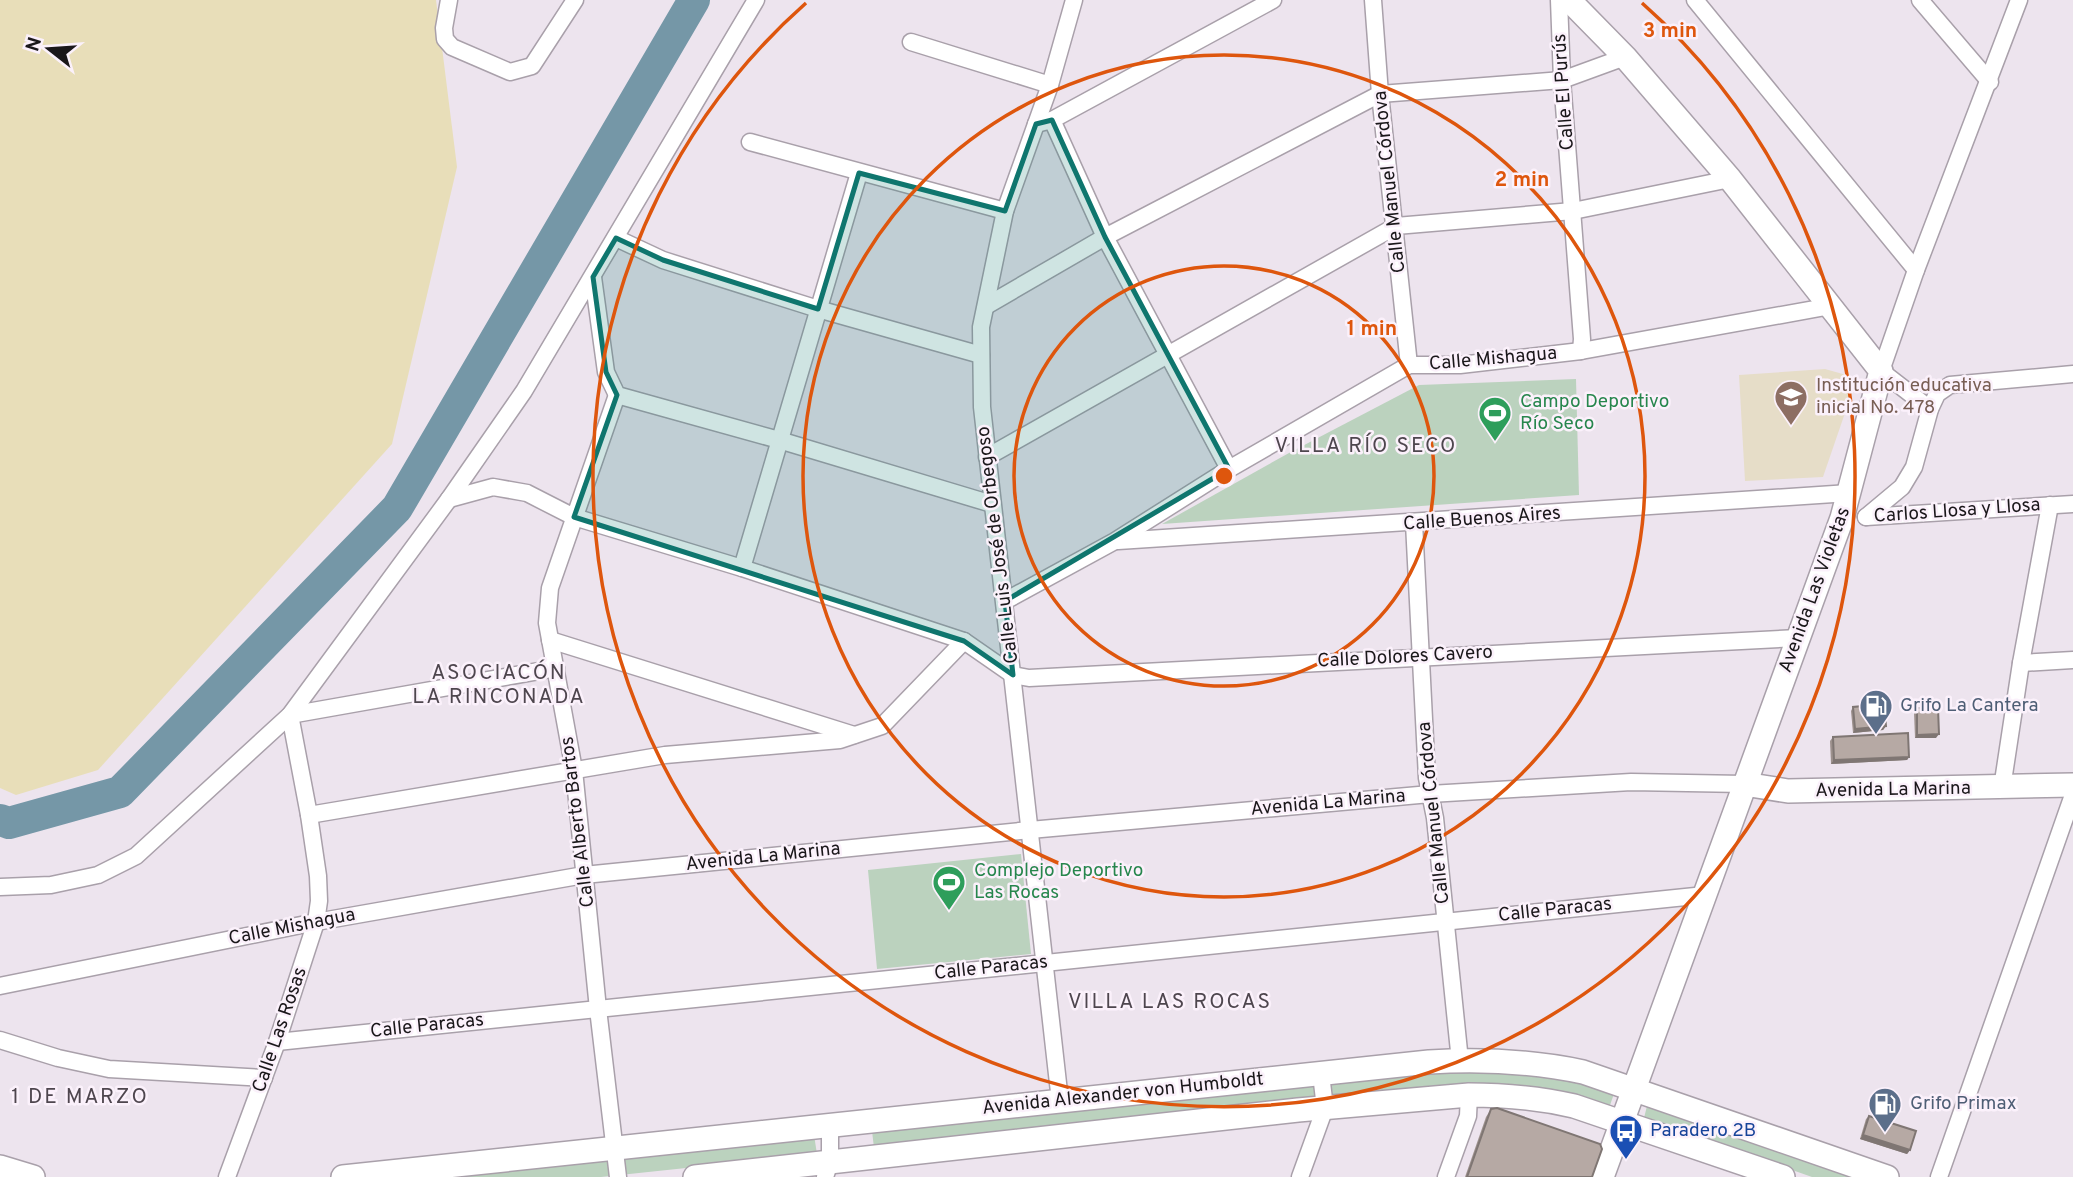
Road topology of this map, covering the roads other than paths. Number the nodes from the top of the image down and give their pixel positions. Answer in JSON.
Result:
{"nodes":[{"id":1,"x":449,"y":0,"type":"edge"},
{"id":2,"x":575,"y":0,"type":"edge"},
{"id":3,"x":756,"y":0,"type":"edge"},
{"id":4,"x":1074,"y":0,"type":"edge"},
{"id":5,"x":1273,"y":0,"type":"edge"},
{"id":6,"x":1373,"y":0,"type":"edge"},
{"id":7,"x":1559,"y":0,"type":"edge"},
{"id":8,"x":1569,"y":0,"type":"edge"},
{"id":9,"x":1695,"y":0,"type":"edge"},
{"id":10,"x":1920,"y":0,"type":"edge"},
{"id":11,"x":2019,"y":0,"type":"edge"},
{"id":12,"x":911,"y":42,"type":"dead end"},
{"id":13,"x":1625,"y":57,"type":"junction"},
{"id":14,"x":1562,"y":80,"type":"junction"},
{"id":15,"x":1990,"y":82,"type":"junction"},
{"id":16,"x":1050,"y":85,"type":"junction"},
{"id":17,"x":1380,"y":94,"type":"junction"},
{"id":18,"x":1052,"y":120,"type":"junction"},
{"id":19,"x":1036,"y":124,"type":"junction"},
{"id":20,"x":750,"y":142,"type":"dead end"},
{"id":21,"x":859,"y":173,"type":"junction"},
{"id":22,"x":1730,"y":179,"type":"junction"},
{"id":23,"x":1005,"y":211,"type":"junction"},
{"id":24,"x":1573,"y":211,"type":"junction"},
{"id":25,"x":1396,"y":226,"type":"junction"},
{"id":26,"x":1105,"y":237,"type":"junction"},
{"id":27,"x":616,"y":238,"type":"junction"},
{"id":28,"x":1916,"y":270,"type":"junction"},
{"id":29,"x":593,"y":277,"type":"junction"},
{"id":30,"x":986,"y":306,"type":"junction"},
{"id":31,"x":1831,"y":306,"type":"junction"},
{"id":32,"x":818,"y":309,"type":"junction"},
{"id":33,"x":1581,"y":351,"type":"junction"},
{"id":34,"x":1166,"y":354,"type":"junction"},
{"id":35,"x":981,"y":355,"type":"junction"},
{"id":36,"x":1409,"y":365,"type":"junction"},
{"id":37,"x":1881,"y":371,"type":"junction"},
{"id":38,"x":2073,"y":374,"type":"edge"},
{"id":39,"x":617,"y":395,"type":"junction"},
{"id":40,"x":1930,"y":409,"type":"junction"},
{"id":41,"x":779,"y":440,"type":"junction"},
{"id":42,"x":988,"y":457,"type":"junction"},
{"id":43,"x":1229,"y":469,"type":"junction"},
{"id":44,"x":1849,"y":493,"type":"junction"},
{"id":45,"x":449,"y":499,"type":"junction"},
{"id":46,"x":992,"y":504,"type":"junction"},
{"id":47,"x":2073,"y":504,"type":"edge"},
{"id":48,"x":2050,"y":505,"type":"junction"},
{"id":49,"x":574,"y":517,"type":"junction"},
{"id":50,"x":1866,"y":517,"type":"junction"},
{"id":51,"x":1842,"y":518,"type":"junction"},
{"id":52,"x":1414,"y":523,"type":"junction"},
{"id":53,"x":1115,"y":541,"type":"junction"},
{"id":54,"x":742,"y":568,"type":"junction"},
{"id":55,"x":1005,"y":601,"type":"junction"},
{"id":56,"x":1798,"y":638,"type":"junction"},
{"id":57,"x":550,"y":640,"type":"junction"},
{"id":58,"x":964,"y":641,"type":"junction"},
{"id":59,"x":1420,"y":656,"type":"junction"},
{"id":60,"x":2073,"y":660,"type":"edge"},
{"id":61,"x":2021,"y":663,"type":"junction"},
{"id":62,"x":556,"y":668,"type":"junction"},
{"id":63,"x":1013,"y":675,"type":"junction"},
{"id":64,"x":290,"y":715,"type":"junction"},
{"id":65,"x":854,"y":736,"type":"junction"},
{"id":66,"x":573,"y":769,"type":"junction"},
{"id":67,"x":1744,"y":784,"type":"junction"},
{"id":68,"x":2073,"y":785,"type":"edge"},
{"id":69,"x":2002,"y":788,"type":"junction"},
{"id":70,"x":1430,"y":794,"type":"junction"},
{"id":71,"x":2073,"y":795,"type":"edge"},
{"id":72,"x":309,"y":815,"type":"junction"},
{"id":73,"x":1030,"y":830,"type":"junction"},
{"id":74,"x":584,"y":875,"type":"junction"},
{"id":75,"x":0,"y":887,"type":"edge"},
{"id":76,"x":1705,"y":895,"type":"junction"},
{"id":77,"x":1446,"y":921,"type":"junction"},
{"id":78,"x":316,"y":922,"type":"junction"},
{"id":79,"x":1044,"y":962,"type":"junction"},
{"id":80,"x":0,"y":986,"type":"edge"},
{"id":81,"x":598,"y":1009,"type":"junction"},
{"id":82,"x":0,"y":1040,"type":"edge"},
{"id":83,"x":278,"y":1042,"type":"junction"},
{"id":84,"x":1460,"y":1061,"type":"junction"},
{"id":85,"x":1321,"y":1074,"type":"junction"},
{"id":86,"x":264,"y":1078,"type":"junction"},
{"id":87,"x":1634,"y":1087,"type":"junction"},
{"id":88,"x":1469,"y":1095,"type":"junction"},
{"id":89,"x":1060,"y":1101,"type":"junction"},
{"id":90,"x":1325,"y":1108,"type":"junction"},
{"id":91,"x":1622,"y":1121,"type":"junction"},
{"id":92,"x":830,"y":1125,"type":"junction"},
{"id":93,"x":615,"y":1148,"type":"junction"},
{"id":94,"x":0,"y":1167,"type":"edge"},
{"id":95,"x":827,"y":1170,"type":"edge"},
{"id":96,"x":33,"y":1177,"type":"edge"},
{"id":97,"x":228,"y":1177,"type":"edge"},
{"id":98,"x":343,"y":1177,"type":"edge"},
{"id":99,"x":618,"y":1177,"type":"edge"},
{"id":100,"x":695,"y":1177,"type":"edge"},
{"id":101,"x":1300,"y":1177,"type":"edge"},
{"id":102,"x":1446,"y":1177,"type":"edge"},
{"id":103,"x":1602,"y":1177,"type":"edge"},
{"id":104,"x":1783,"y":1177,"type":"edge"},
{"id":105,"x":1887,"y":1177,"type":"edge"},
{"id":106,"x":1939,"y":1177,"type":"edge"}],
"edges":[{"from":1,"to":2,"type":"street"},
{"from":3,"to":27,"type":"street"},
{"from":4,"to":16,"type":"street","name":"Calle Luis José de Orbegoso"},
{"from":5,"to":18,"type":"street"},
{"from":6,"to":17,"type":"street","name":"Calle Manuel Córdova"},
{"from":7,"to":14,"type":"street","name":"Calle El Purús"},
{"from":8,"to":13,"type":"main road"},
{"from":9,"to":28,"type":"street"},
{"from":10,"to":15,"type":"street"},
{"from":11,"to":15,"type":"street","name":"Avenida Las Violetas"},
{"from":12,"to":16,"type":"street"},
{"from":13,"to":14,"type":"street"},
{"from":13,"to":22,"type":"main road"},
{"from":14,"to":17,"type":"street"},
{"from":14,"to":24,"type":"street","name":"Calle El Purús"},
{"from":15,"to":28,"type":"street","name":"Avenida Las Violetas"},
{"from":16,"to":19,"type":"street","name":"Calle Luis José de Orbegoso"},
{"from":17,"to":25,"type":"street","name":"Calle Manuel Córdova"},
{"from":17,"to":26,"type":"street"},
{"from":18,"to":19,"type":"street"},
{"from":18,"to":26,"type":"street"},
{"from":19,"to":23,"type":"street","name":"Calle Luis José de Orbegoso"},
{"from":20,"to":21,"type":"street"},
{"from":21,"to":23,"type":"street"},
{"from":21,"to":32,"type":"street"},
{"from":22,"to":24,"type":"street"},
{"from":22,"to":31,"type":"main road"},
{"from":23,"to":30,"type":"street","name":"Calle Luis José de Orbegoso"},
{"from":24,"to":25,"type":"street"},
{"from":24,"to":33,"type":"street","name":"Calle El Purús"},
{"from":25,"to":34,"type":"street"},
{"from":25,"to":36,"type":"street","name":"Calle Manuel Córdova"},
{"from":26,"to":30,"type":"street"},
{"from":26,"to":34,"type":"street"},
{"from":27,"to":29,"type":"street"},
{"from":27,"to":32,"type":"street"},
{"from":28,"to":37,"type":"street","name":"Avenida Las Violetas"},
{"from":29,"to":39,"type":"street"},
{"from":29,"to":45,"type":"street"},
{"from":30,"to":35,"type":"street","name":"Calle Luis José de Orbegoso"},
{"from":31,"to":33,"type":"street","name":"Calle Mishagua"},
{"from":31,"to":37,"type":"main road"},
{"from":32,"to":35,"type":"street"},
{"from":32,"to":41,"type":"street"},
{"from":33,"to":36,"type":"street","name":"Calle Mishagua"},
{"from":34,"to":42,"type":"street"},
{"from":34,"to":43,"type":"street"},
{"from":35,"to":42,"type":"street","name":"Calle Luis José de Orbegoso"},
{"from":36,"to":43,"type":"street","name":"Calle Mishagua"},
{"from":37,"to":40,"type":"street"},
{"from":37,"to":44,"type":"main road","name":"Avenida Las Violetas"},
{"from":38,"to":40,"type":"street"},
{"from":39,"to":41,"type":"street"},
{"from":39,"to":49,"type":"street","name":"Calle Alberto Bartos"},
{"from":40,"to":50,"type":"street"},
{"from":41,"to":46,"type":"street"},
{"from":41,"to":54,"type":"street"},
{"from":42,"to":46,"type":"street","name":"Calle Luis José de Orbegoso"},
{"from":43,"to":53,"type":"street","name":"Calle Mishagua"},
{"from":44,"to":51,"type":"main road","name":"Avenida Las Violetas"},
{"from":44,"to":52,"type":"street","name":"Calle Buenos Aires"},
{"from":45,"to":49,"type":"street"},
{"from":45,"to":64,"type":"street"},
{"from":46,"to":55,"type":"street","name":"Calle Luis José de Orbegoso"},
{"from":47,"to":48,"type":"street","name":"Carlos Llosa y Llosa"},
{"from":48,"to":50,"type":"street","name":"Carlos Llosa y Llosa"},
{"from":48,"to":61,"type":"street"},
{"from":49,"to":54,"type":"street"},
{"from":49,"to":57,"type":"street","name":"Calle Alberto Bartos"},
{"from":50,"to":51,"type":"street","name":"Carlos Llosa y Llosa"},
{"from":51,"to":56,"type":"main road","name":"Avenida Las Violetas"},
{"from":52,"to":53,"type":"street","name":"Calle Buenos Aires"},
{"from":52,"to":59,"type":"street","name":"Calle Manuel Córdova"},
{"from":53,"to":55,"type":"street","name":"Calle Mishagua"},
{"from":54,"to":58,"type":"street"},
{"from":55,"to":63,"type":"street","name":"Calle Luis José de Orbegoso"},
{"from":56,"to":59,"type":"street","name":"Calle Dolores Cavero"},
{"from":56,"to":67,"type":"main road","name":"Avenida Las Violetas"},
{"from":57,"to":62,"type":"street","name":"Calle Alberto Bartos"},
{"from":57,"to":65,"type":"street"},
{"from":58,"to":63,"type":"street"},
{"from":58,"to":65,"type":"street"},
{"from":59,"to":63,"type":"street","name":"Calle Dolores Cavero"},
{"from":59,"to":70,"type":"street","name":"Calle Manuel Córdova"},
{"from":60,"to":61,"type":"street"},
{"from":61,"to":69,"type":"street"},
{"from":62,"to":64,"type":"street"},
{"from":62,"to":66,"type":"street","name":"Calle Alberto Bartos"},
{"from":63,"to":73,"type":"street","name":"Calle Luis José de Orbegoso"},
{"from":64,"to":72,"type":"street","name":"Calle Las Rosas"},
{"from":64,"to":75,"type":"street"},
{"from":65,"to":66,"type":"street"},
{"from":66,"to":72,"type":"street"},
{"from":66,"to":74,"type":"street","name":"Calle Alberto Bartos"},
{"from":67,"to":69,"type":"main road","name":"Avenida La Marina"},
{"from":67,"to":70,"type":"street","name":"Avenida La Marina"},
{"from":67,"to":76,"type":"main road","name":"Avenida Las Violetas"},
{"from":68,"to":69,"type":"main road","name":"Avenida La Marina"},
{"from":70,"to":73,"type":"street","name":"Avenida La Marina"},
{"from":70,"to":77,"type":"street","name":"Calle Manuel Córdova"},
{"from":71,"to":106,"type":"street"},
{"from":72,"to":78,"type":"street","name":"Calle Las Rosas"},
{"from":73,"to":74,"type":"street","name":"Avenida La Marina"},
{"from":73,"to":79,"type":"street","name":"Calle Luis José de Orbegoso"},
{"from":74,"to":78,"type":"street","name":"Calle Mishagua"},
{"from":74,"to":81,"type":"street","name":"Calle Alberto Bartos"},
{"from":76,"to":77,"type":"street","name":"Calle Paracas"},
{"from":76,"to":87,"type":"main road","name":"Avenida Las Violetas"},
{"from":77,"to":79,"type":"street","name":"Calle Paracas"},
{"from":77,"to":84,"type":"street","name":"Calle Manuel Córdova"},
{"from":78,"to":80,"type":"street","name":"Calle Mishagua"},
{"from":78,"to":83,"type":"street","name":"Calle Las Rosas"},
{"from":79,"to":81,"type":"street","name":"Calle Paracas"},
{"from":79,"to":89,"type":"street","name":"Calle Luis José de Orbegoso"},
{"from":81,"to":83,"type":"street","name":"Calle Paracas"},
{"from":81,"to":93,"type":"street","name":"Calle Alberto Bartos"},
{"from":82,"to":86,"type":"street"},
{"from":83,"to":86,"type":"street","name":"Calle Las Rosas"},
{"from":84,"to":85,"type":"main road","name":"Avenida Alexander von Humboldt"},
{"from":84,"to":87,"type":"main road","name":"Avenida Alexander von Humboldt"},
{"from":85,"to":89,"type":"main road","name":"Avenida Alexander von Humboldt"},
{"from":85,"to":90,"type":"street"},
{"from":86,"to":97,"type":"street","name":"Calle Las Rosas"},
{"from":87,"to":91,"type":"main road","name":"Avenida Las Violetas"},
{"from":87,"to":105,"type":"main road","name":"Avenida Alexander von Humboldt"},
{"from":88,"to":90,"type":"main road","name":"Avenida Alexander von Humboldt"},
{"from":88,"to":91,"type":"main road","name":"Avenida Alexander von Humboldt"},
{"from":88,"to":102,"type":"street"},
{"from":89,"to":92,"type":"main road","name":"Avenida Alexander von Humboldt"},
{"from":90,"to":95,"type":"main road","name":"Avenida Alexander von Humboldt"},
{"from":90,"to":101,"type":"street"},
{"from":91,"to":103,"type":"main road","name":"Avenida Las Violetas"},
{"from":91,"to":104,"type":"main road","name":"Avenida Alexander von Humboldt"},
{"from":92,"to":93,"type":"main road","name":"Avenida Alexander von Humboldt"},
{"from":92,"to":95,"type":"street"},
{"from":93,"to":98,"type":"main road","name":"Avenida Alexander von Humboldt"},
{"from":93,"to":99,"type":"street","name":"Calle Alberto Bartos"},
{"from":94,"to":96,"type":"main road"},
{"from":95,"to":100,"type":"main road","name":"Avenida Alexander von Humboldt"}]}
